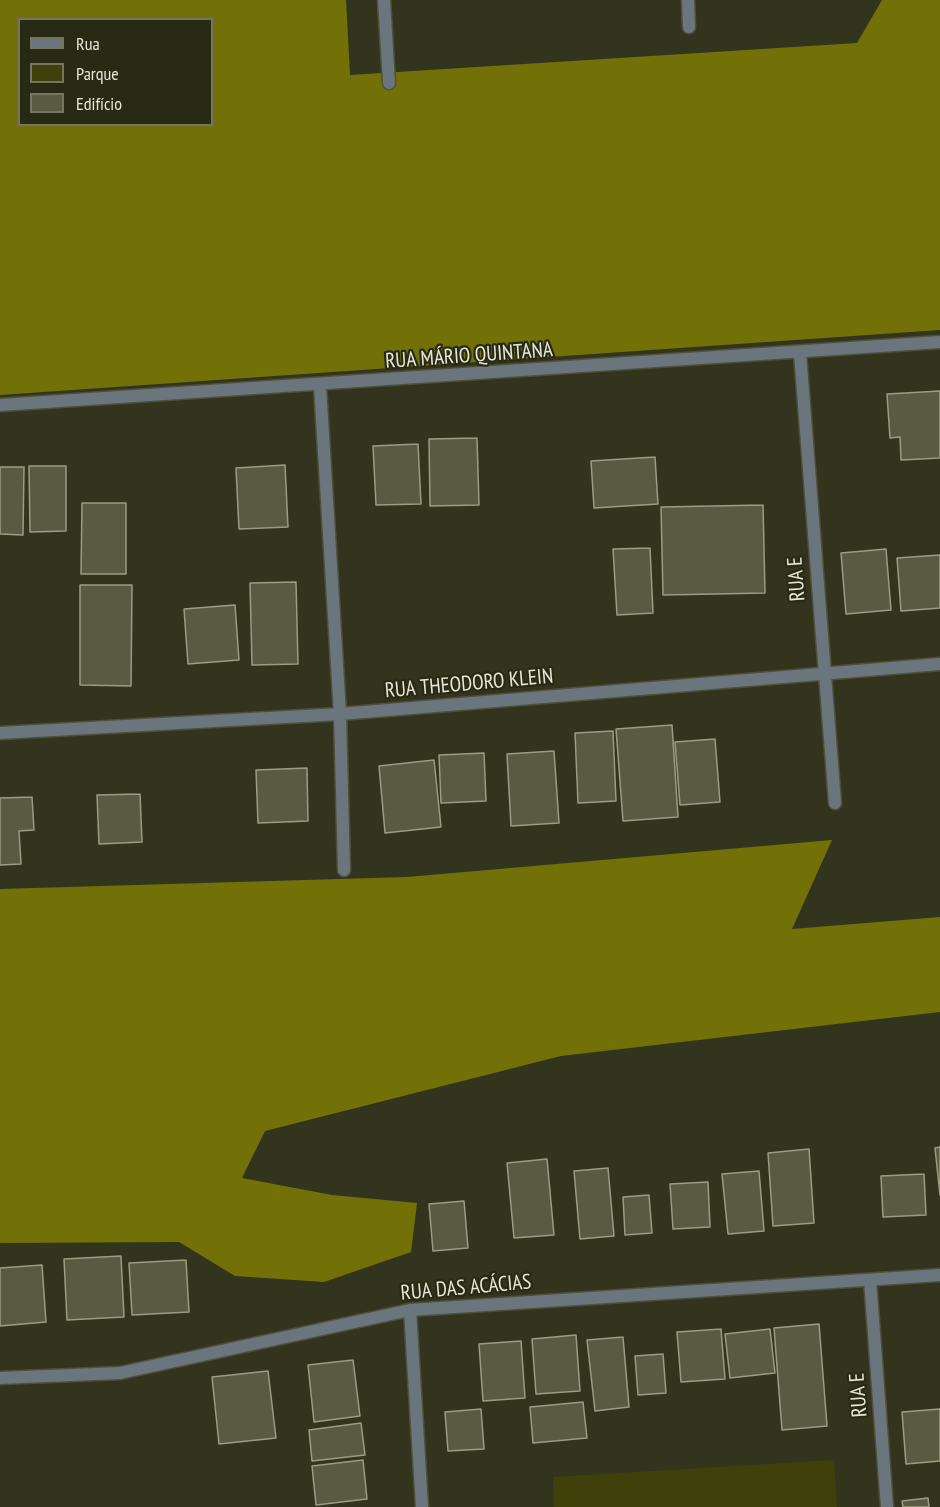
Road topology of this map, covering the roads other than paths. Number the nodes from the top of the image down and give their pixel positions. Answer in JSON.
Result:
{"nodes":[{"id":1,"x":384,"y":0,"type":"edge"},
{"id":2,"x":688,"y":0,"type":"edge"},
{"id":3,"x":689,"y":27,"type":"dead end"},
{"id":4,"x":389,"y":83,"type":"dead end"},
{"id":5,"x":940,"y":342,"type":"edge"},
{"id":6,"x":800,"y":353,"type":"junction"},
{"id":7,"x":320,"y":386,"type":"junction"},
{"id":8,"x":0,"y":405,"type":"edge"},
{"id":9,"x":940,"y":664,"type":"edge"},
{"id":10,"x":824,"y":675,"type":"junction"},
{"id":11,"x":340,"y":714,"type":"junction"},
{"id":12,"x":0,"y":733,"type":"edge"},
{"id":13,"x":835,"y":803,"type":"dead end"},
{"id":14,"x":344,"y":870,"type":"dead end"},
{"id":15,"x":940,"y":1275,"type":"edge"},
{"id":16,"x":870,"y":1280,"type":"junction"},
{"id":17,"x":410,"y":1310,"type":"junction"},
{"id":18,"x":0,"y":1378,"type":"edge"},
{"id":19,"x":422,"y":1507,"type":"edge"},
{"id":20,"x":887,"y":1507,"type":"edge"}],
"edges":[{"from":1,"to":4,"type":"street"},
{"from":2,"to":3,"type":"street"},
{"from":5,"to":6,"type":"street","name":"RUA MÁRIO QUINTANA"},
{"from":6,"to":7,"type":"street","name":"RUA MÁRIO QUINTANA"},
{"from":6,"to":10,"type":"street","name":"RUA E"},
{"from":7,"to":8,"type":"street","name":"RUA MÁRIO QUINTANA"},
{"from":7,"to":11,"type":"street"},
{"from":9,"to":10,"type":"street","name":"RUA THEODORO KLEIN"},
{"from":10,"to":11,"type":"street","name":"RUA THEODORO KLEIN"},
{"from":10,"to":13,"type":"street","name":"RUA E"},
{"from":11,"to":12,"type":"street","name":"RUA THEODORO KLEIN"},
{"from":11,"to":14,"type":"street"},
{"from":15,"to":16,"type":"street","name":"RUA DAS ACÁCIAS"},
{"from":16,"to":17,"type":"street","name":"RUA DAS ACÁCIAS"},
{"from":16,"to":20,"type":"street","name":"RUA E"},
{"from":17,"to":18,"type":"street","name":"RUA DAS ACÁCIAS"},
{"from":17,"to":19,"type":"street"}]}
